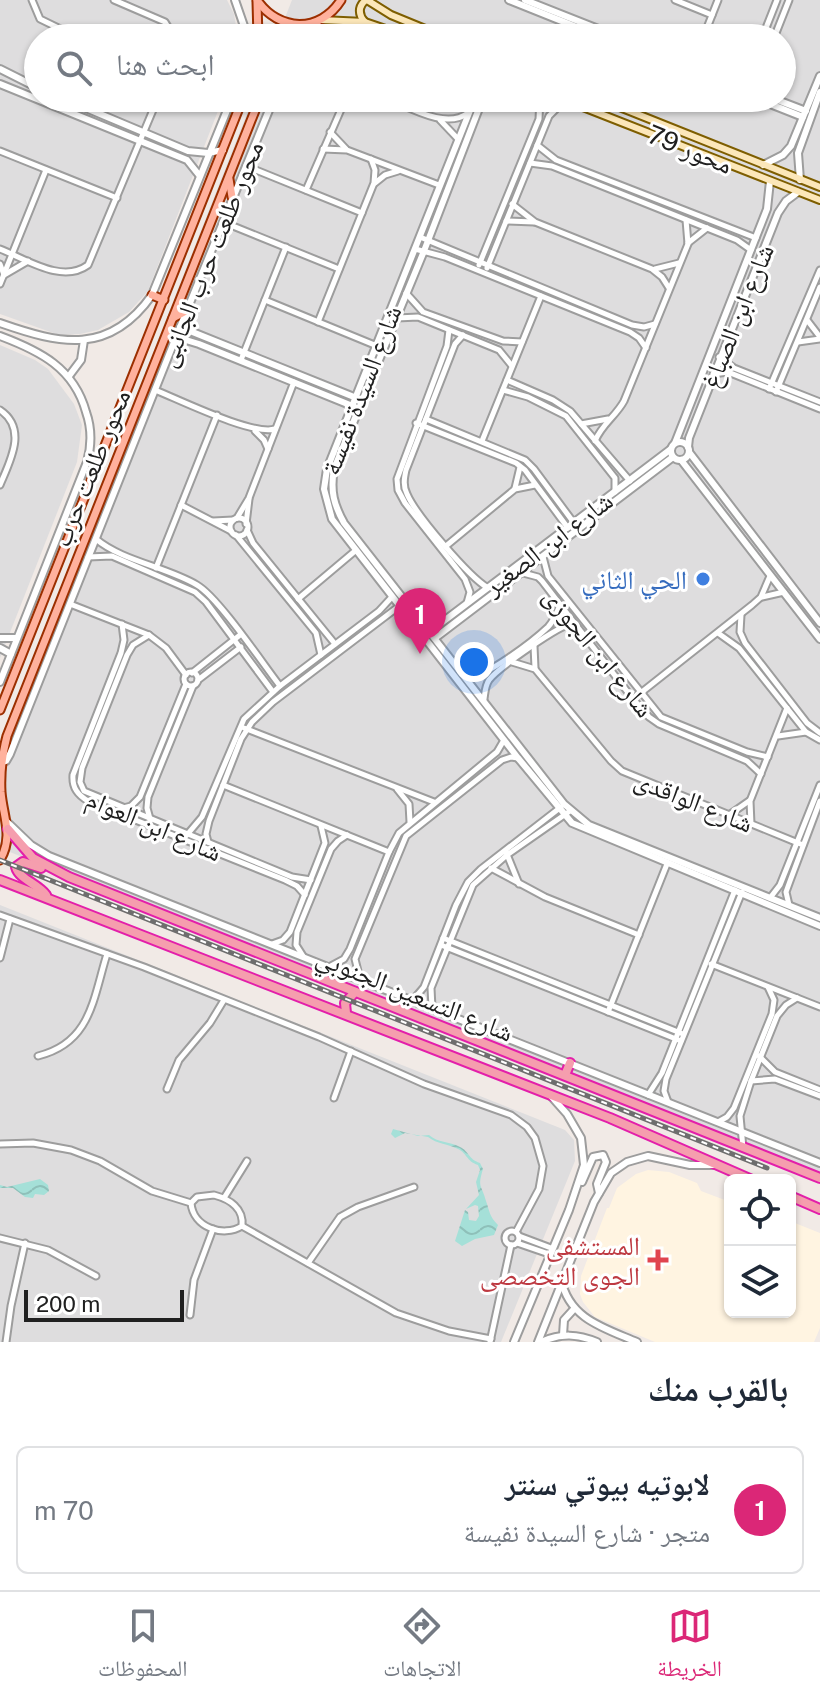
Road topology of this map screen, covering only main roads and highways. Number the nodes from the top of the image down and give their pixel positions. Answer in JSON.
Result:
{"nodes":[{"id":1,"x":257,"y":0,"type":"edge"},
{"id":2,"x":341,"y":0,"type":"edge"},
{"id":3,"x":367,"y":0,"type":"edge"},
{"id":4,"x":320,"y":21,"type":"junction"},
{"id":5,"x":365,"y":22,"type":"junction"},
{"id":6,"x":258,"y":24,"type":"edge"},
{"id":7,"x":290,"y":24,"type":"edge"},
{"id":8,"x":301,"y":24,"type":"edge"},
{"id":9,"x":317,"y":24,"type":"edge"},
{"id":10,"x":371,"y":24,"type":"edge"},
{"id":11,"x":413,"y":24,"type":"edge"},
{"id":12,"x":238,"y":112,"type":"edge"},
{"id":13,"x":254,"y":112,"type":"edge"},
{"id":14,"x":596,"y":112,"type":"edge"},
{"id":15,"x":632,"y":112,"type":"edge"},
{"id":16,"x":647,"y":118,"type":"junction"},
{"id":17,"x":663,"y":125,"type":"junction"},
{"id":18,"x":643,"y":130,"type":"junction"},
{"id":19,"x":660,"y":137,"type":"junction"},
{"id":20,"x":229,"y":176,"type":"junction"},
{"id":21,"x":820,"y":187,"type":"edge"},
{"id":22,"x":232,"y":197,"type":"road end"},
{"id":23,"x":820,"y":200,"type":"edge"},
{"id":24,"x":152,"y":295,"type":"road end"},
{"id":25,"x":164,"y":300,"type":"junction"},
{"id":26,"x":186,"y":311,"type":"road end"},
{"id":27,"x":173,"y":318,"type":"junction"},
{"id":28,"x":134,"y":372,"type":"junction"},
{"id":29,"x":149,"y":378,"type":"junction"},
{"id":30,"x":126,"y":392,"type":"junction"},
{"id":31,"x":141,"y":397,"type":"junction"},
{"id":32,"x":87,"y":462,"type":"road end"},
{"id":33,"x":97,"y":465,"type":"junction"},
{"id":34,"x":101,"y":497,"type":"junction"},
{"id":35,"x":110,"y":500,"type":"road end"},
{"id":36,"x":79,"y":554,"type":"junction"},
{"id":37,"x":88,"y":557,"type":"road end"},
{"id":38,"x":37,"y":589,"type":"road end"},
{"id":39,"x":46,"y":592,"type":"junction"},
{"id":40,"x":3,"y":694,"type":"edge"},
{"id":41,"x":0,"y":710,"type":"edge"},
{"id":42,"x":0,"y":763,"type":"edge"},
{"id":43,"x":0,"y":811,"type":"edge"},
{"id":44,"x":7,"y":823,"type":"junction"},
{"id":45,"x":0,"y":860,"type":"edge"},
{"id":46,"x":50,"y":869,"type":"junction"},
{"id":47,"x":0,"y":880,"type":"edge"},
{"id":48,"x":46,"y":896,"type":"junction"},
{"id":49,"x":355,"y":992,"type":"junction"},
{"id":50,"x":346,"y":1013,"type":"junction"},
{"id":51,"x":570,"y":1063,"type":"road end"},
{"id":52,"x":565,"y":1075,"type":"junction"},
{"id":53,"x":738,"y":1174,"type":"edge"},
{"id":54,"x":820,"y":1178,"type":"edge"},
{"id":55,"x":796,"y":1199,"type":"edge"},
{"id":56,"x":820,"y":1209,"type":"edge"}],
"edges":[{"from":1,"to":6,"type":"main road"},
{"from":1,"to":7,"type":"main road"},
{"from":2,"to":4,"type":"main road"},
{"from":3,"to":5,"type":"main road"},
{"from":3,"to":11,"type":"main road"},
{"from":4,"to":5,"type":"main road"},
{"from":4,"to":8,"type":"main road"},
{"from":4,"to":9,"type":"main road"},
{"from":5,"to":10,"type":"main road"},
{"from":12,"to":25,"type":"main road","name":"محور طلعت حرب"},
{"from":13,"to":20,"type":"main road","name":"محور طلعت حرب"},
{"from":14,"to":18,"type":"main road","name":"محور 79"},
{"from":15,"to":16,"type":"main road","name":"محور 79"},
{"from":16,"to":17,"type":"main road","name":"محور 79"},
{"from":16,"to":18,"type":"main road"},
{"from":17,"to":19,"type":"main road"},
{"from":17,"to":21,"type":"main road","name":"محور 79"},
{"from":18,"to":19,"type":"main road","name":"محور 79"},
{"from":19,"to":23,"type":"main road","name":"محور 79"},
{"from":20,"to":22,"type":"main road"},
{"from":20,"to":27,"type":"main road","name":"محور طلعت حرب"},
{"from":24,"to":25,"type":"main road"},
{"from":25,"to":28,"type":"main road","name":"محور طلعت حرب"},
{"from":26,"to":27,"type":"main road"},
{"from":27,"to":29,"type":"main road","name":"محور طلعت حرب"},
{"from":28,"to":29,"type":"main road"},
{"from":28,"to":30,"type":"main road","name":"محور طلعت حرب"},
{"from":29,"to":31,"type":"main road","name":"محور طلعت حرب"},
{"from":30,"to":31,"type":"main road"},
{"from":30,"to":33,"type":"main road","name":"محور طلعت حرب"},
{"from":31,"to":34,"type":"main road","name":"محور طلعت حرب"},
{"from":32,"to":33,"type":"main road"},
{"from":33,"to":39,"type":"main road","name":"محور طلعت حرب"},
{"from":34,"to":35,"type":"main road"},
{"from":34,"to":36,"type":"main road","name":"محور طلعت حرب"},
{"from":36,"to":37,"type":"main road"},
{"from":36,"to":42,"type":"main road","name":"محور طلعت حرب"},
{"from":38,"to":39,"type":"main road"},
{"from":39,"to":40,"type":"main road","name":"محور طلعت حرب"},
{"from":40,"to":41,"type":"main road","name":"محور طلعت حرب"},
{"from":42,"to":44,"type":"main road","name":"محور طلعت حرب"},
{"from":43,"to":44,"type":"main road","name":"شارع التسعين الجنوبي"},
{"from":44,"to":45,"type":"main road","name":"محور طلعت حرب"},
{"from":44,"to":46,"type":"highway","name":"شارع التسعين الجنوبي"},
{"from":46,"to":48,"type":"highway"},
{"from":46,"to":49,"type":"highway","name":"شارع التسعين الجنوبي"},
{"from":47,"to":48,"type":"highway","name":"شارع التسعين الجنوبي"},
{"from":48,"to":50,"type":"highway","name":"شارع التسعين الجنوبي"},
{"from":49,"to":50,"type":"highway"},
{"from":49,"to":52,"type":"highway","name":"شارع التسعين الجنوبي"},
{"from":50,"to":53,"type":"highway","name":"شارع التسعين الجنوبي"},
{"from":51,"to":52,"type":"highway"},
{"from":52,"to":54,"type":"highway","name":"شارع التسعين الجنوبي"},
{"from":55,"to":56,"type":"highway"}]}
